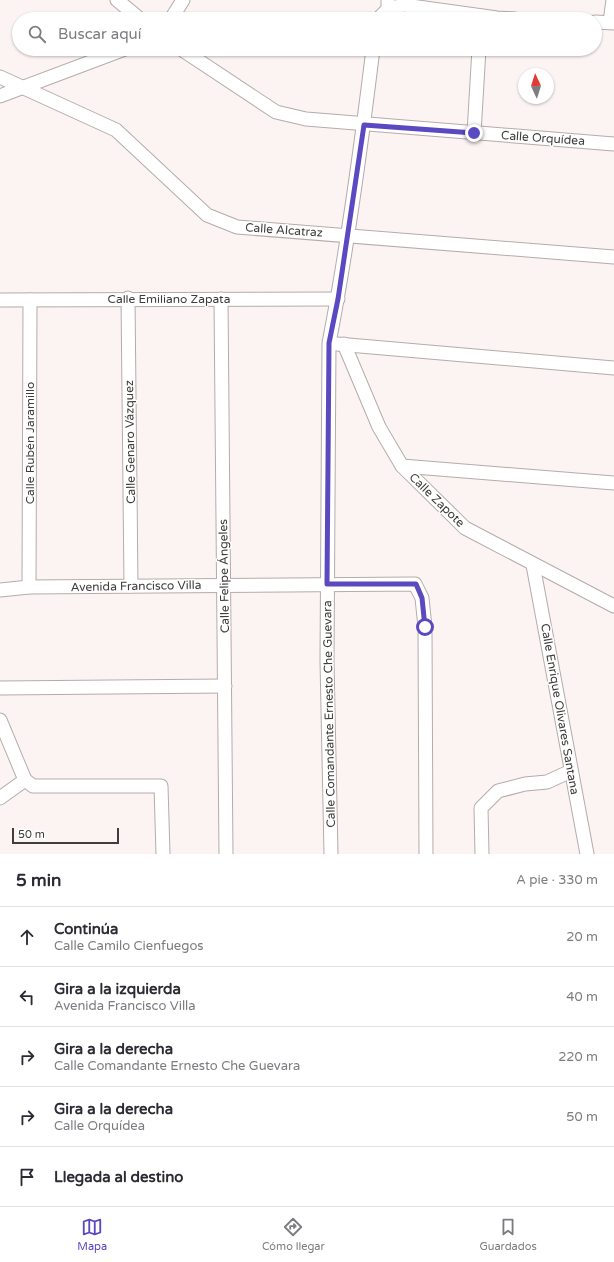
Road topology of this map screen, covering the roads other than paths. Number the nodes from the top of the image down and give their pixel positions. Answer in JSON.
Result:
{"nodes":[{"id":1,"x":117,"y":0,"type":"edge"},
{"id":2,"x":183,"y":0,"type":"edge"},
{"id":3,"x":613,"y":0,"type":"edge"},
{"id":4,"x":388,"y":4,"type":"edge"},
{"id":5,"x":132,"y":12,"type":"edge"},
{"id":6,"x":175,"y":12,"type":"edge"},
{"id":7,"x":445,"y":12,"type":"edge"},
{"id":8,"x":602,"y":22,"type":"edge"},
{"id":9,"x":612,"y":23,"type":"edge"},
{"id":10,"x":107,"y":56,"type":"edge"},
{"id":11,"x":192,"y":56,"type":"edge"},
{"id":12,"x":372,"y":56,"type":"edge"},
{"id":13,"x":479,"y":56,"type":"edge"},
{"id":14,"x":0,"y":77,"type":"edge"},
{"id":15,"x":24,"y":88,"type":"junction"},
{"id":16,"x":0,"y":96,"type":"edge"},
{"id":17,"x":364,"y":125,"type":"junction"},
{"id":18,"x":474,"y":133,"type":"junction"},
{"id":19,"x":614,"y":144,"type":"edge"},
{"id":20,"x":347,"y":235,"type":"junction"},
{"id":21,"x":614,"y":257,"type":"edge"},
{"id":22,"x":128,"y":298,"type":"junction"},
{"id":23,"x":221,"y":299,"type":"junction"},
{"id":24,"x":338,"y":299,"type":"junction"},
{"id":25,"x":0,"y":300,"type":"edge"},
{"id":26,"x":30,"y":300,"type":"junction"},
{"id":27,"x":329,"y":343,"type":"junction"},
{"id":28,"x":344,"y":344,"type":"junction"},
{"id":29,"x":614,"y":368,"type":"edge"},
{"id":30,"x":402,"y":466,"type":"junction"},
{"id":31,"x":614,"y":483,"type":"edge"},
{"id":32,"x":533,"y":564,"type":"junction"},
{"id":33,"x":327,"y":584,"type":"junction"},
{"id":34,"x":224,"y":585,"type":"junction"},
{"id":35,"x":131,"y":586,"type":"junction"},
{"id":36,"x":29,"y":587,"type":"junction"},
{"id":37,"x":0,"y":590,"type":"edge"},
{"id":38,"x":614,"y":606,"type":"edge"},
{"id":39,"x":225,"y":686,"type":"junction"},
{"id":40,"x":0,"y":688,"type":"edge"},
{"id":41,"x":0,"y":720,"type":"edge"},
{"id":42,"x":571,"y":771,"type":"junction"},
{"id":43,"x":25,"y":780,"type":"junction"},
{"id":44,"x":0,"y":798,"type":"edge"},
{"id":45,"x":163,"y":854,"type":"edge"},
{"id":46,"x":226,"y":854,"type":"edge"},
{"id":47,"x":331,"y":854,"type":"edge"},
{"id":48,"x":426,"y":854,"type":"edge"},
{"id":49,"x":482,"y":854,"type":"edge"},
{"id":50,"x":586,"y":854,"type":"edge"}],
"edges":[{"from":1,"to":5,"type":"street"},
{"from":2,"to":6,"type":"street"},
{"from":3,"to":9,"type":"street"},
{"from":4,"to":7,"type":"street"},
{"from":8,"to":9,"type":"street"},
{"from":10,"to":15,"type":"street"},
{"from":11,"to":17,"type":"street","name":"Calle Orquídea"},
{"from":12,"to":17,"type":"street","name":"Calle Comandante Ernesto Che Guevara"},
{"from":13,"to":18,"type":"street"},
{"from":14,"to":15,"type":"street","name":"Calle Alcatraz"},
{"from":15,"to":16,"type":"street"},
{"from":15,"to":20,"type":"street","name":"Calle Alcatraz"},
{"from":17,"to":18,"type":"street","name":"Calle Orquídea"},
{"from":17,"to":20,"type":"street","name":"Calle Comandante Ernesto Che Guevara"},
{"from":18,"to":19,"type":"street","name":"Calle Orquídea"},
{"from":20,"to":21,"type":"street","name":"Calle Alcatraz"},
{"from":20,"to":24,"type":"street","name":"Calle Comandante Ernesto Che Guevara"},
{"from":22,"to":23,"type":"street","name":"Calle Emiliano Zapata"},
{"from":22,"to":26,"type":"street","name":"Calle Emiliano Zapata"},
{"from":22,"to":35,"type":"street","name":"Calle Genaro Vázquez"},
{"from":23,"to":24,"type":"street","name":"Calle Emiliano Zapata"},
{"from":23,"to":34,"type":"street","name":"Calle Felipe Ángeles"},
{"from":24,"to":27,"type":"street","name":"Calle Comandante Ernesto Che Guevara"},
{"from":25,"to":26,"type":"street","name":"Calle Emiliano Zapata"},
{"from":26,"to":36,"type":"street","name":"Calle Rubén Jaramillo"},
{"from":27,"to":28,"type":"street"},
{"from":27,"to":33,"type":"street","name":"Calle Comandante Ernesto Che Guevara"},
{"from":28,"to":29,"type":"street"},
{"from":28,"to":30,"type":"street","name":"Calle Zapote"},
{"from":30,"to":31,"type":"street"},
{"from":30,"to":32,"type":"street","name":"Calle Zapote"},
{"from":32,"to":38,"type":"street","name":"Calle Zapote"},
{"from":32,"to":42,"type":"street","name":"Calle Enrique Olivares Santana"},
{"from":33,"to":34,"type":"street","name":"Avenida Francisco Villa"},
{"from":33,"to":47,"type":"street","name":"Calle Comandante Ernesto Che Guevara"},
{"from":33,"to":48,"type":"street","name":"Avenida Francisco Villa"},
{"from":34,"to":35,"type":"street","name":"Avenida Francisco Villa"},
{"from":34,"to":39,"type":"street","name":"Calle Felipe Ángeles"},
{"from":35,"to":36,"type":"street","name":"Avenida Francisco Villa"},
{"from":36,"to":37,"type":"street","name":"Avenida Francisco Villa"},
{"from":39,"to":40,"type":"street"},
{"from":39,"to":46,"type":"street","name":"Calle Felipe Ángeles"},
{"from":41,"to":43,"type":"street"},
{"from":42,"to":49,"type":"street"},
{"from":42,"to":50,"type":"street","name":"Calle Enrique Olivares Santana"},
{"from":43,"to":44,"type":"street"},
{"from":43,"to":45,"type":"street"}]}
